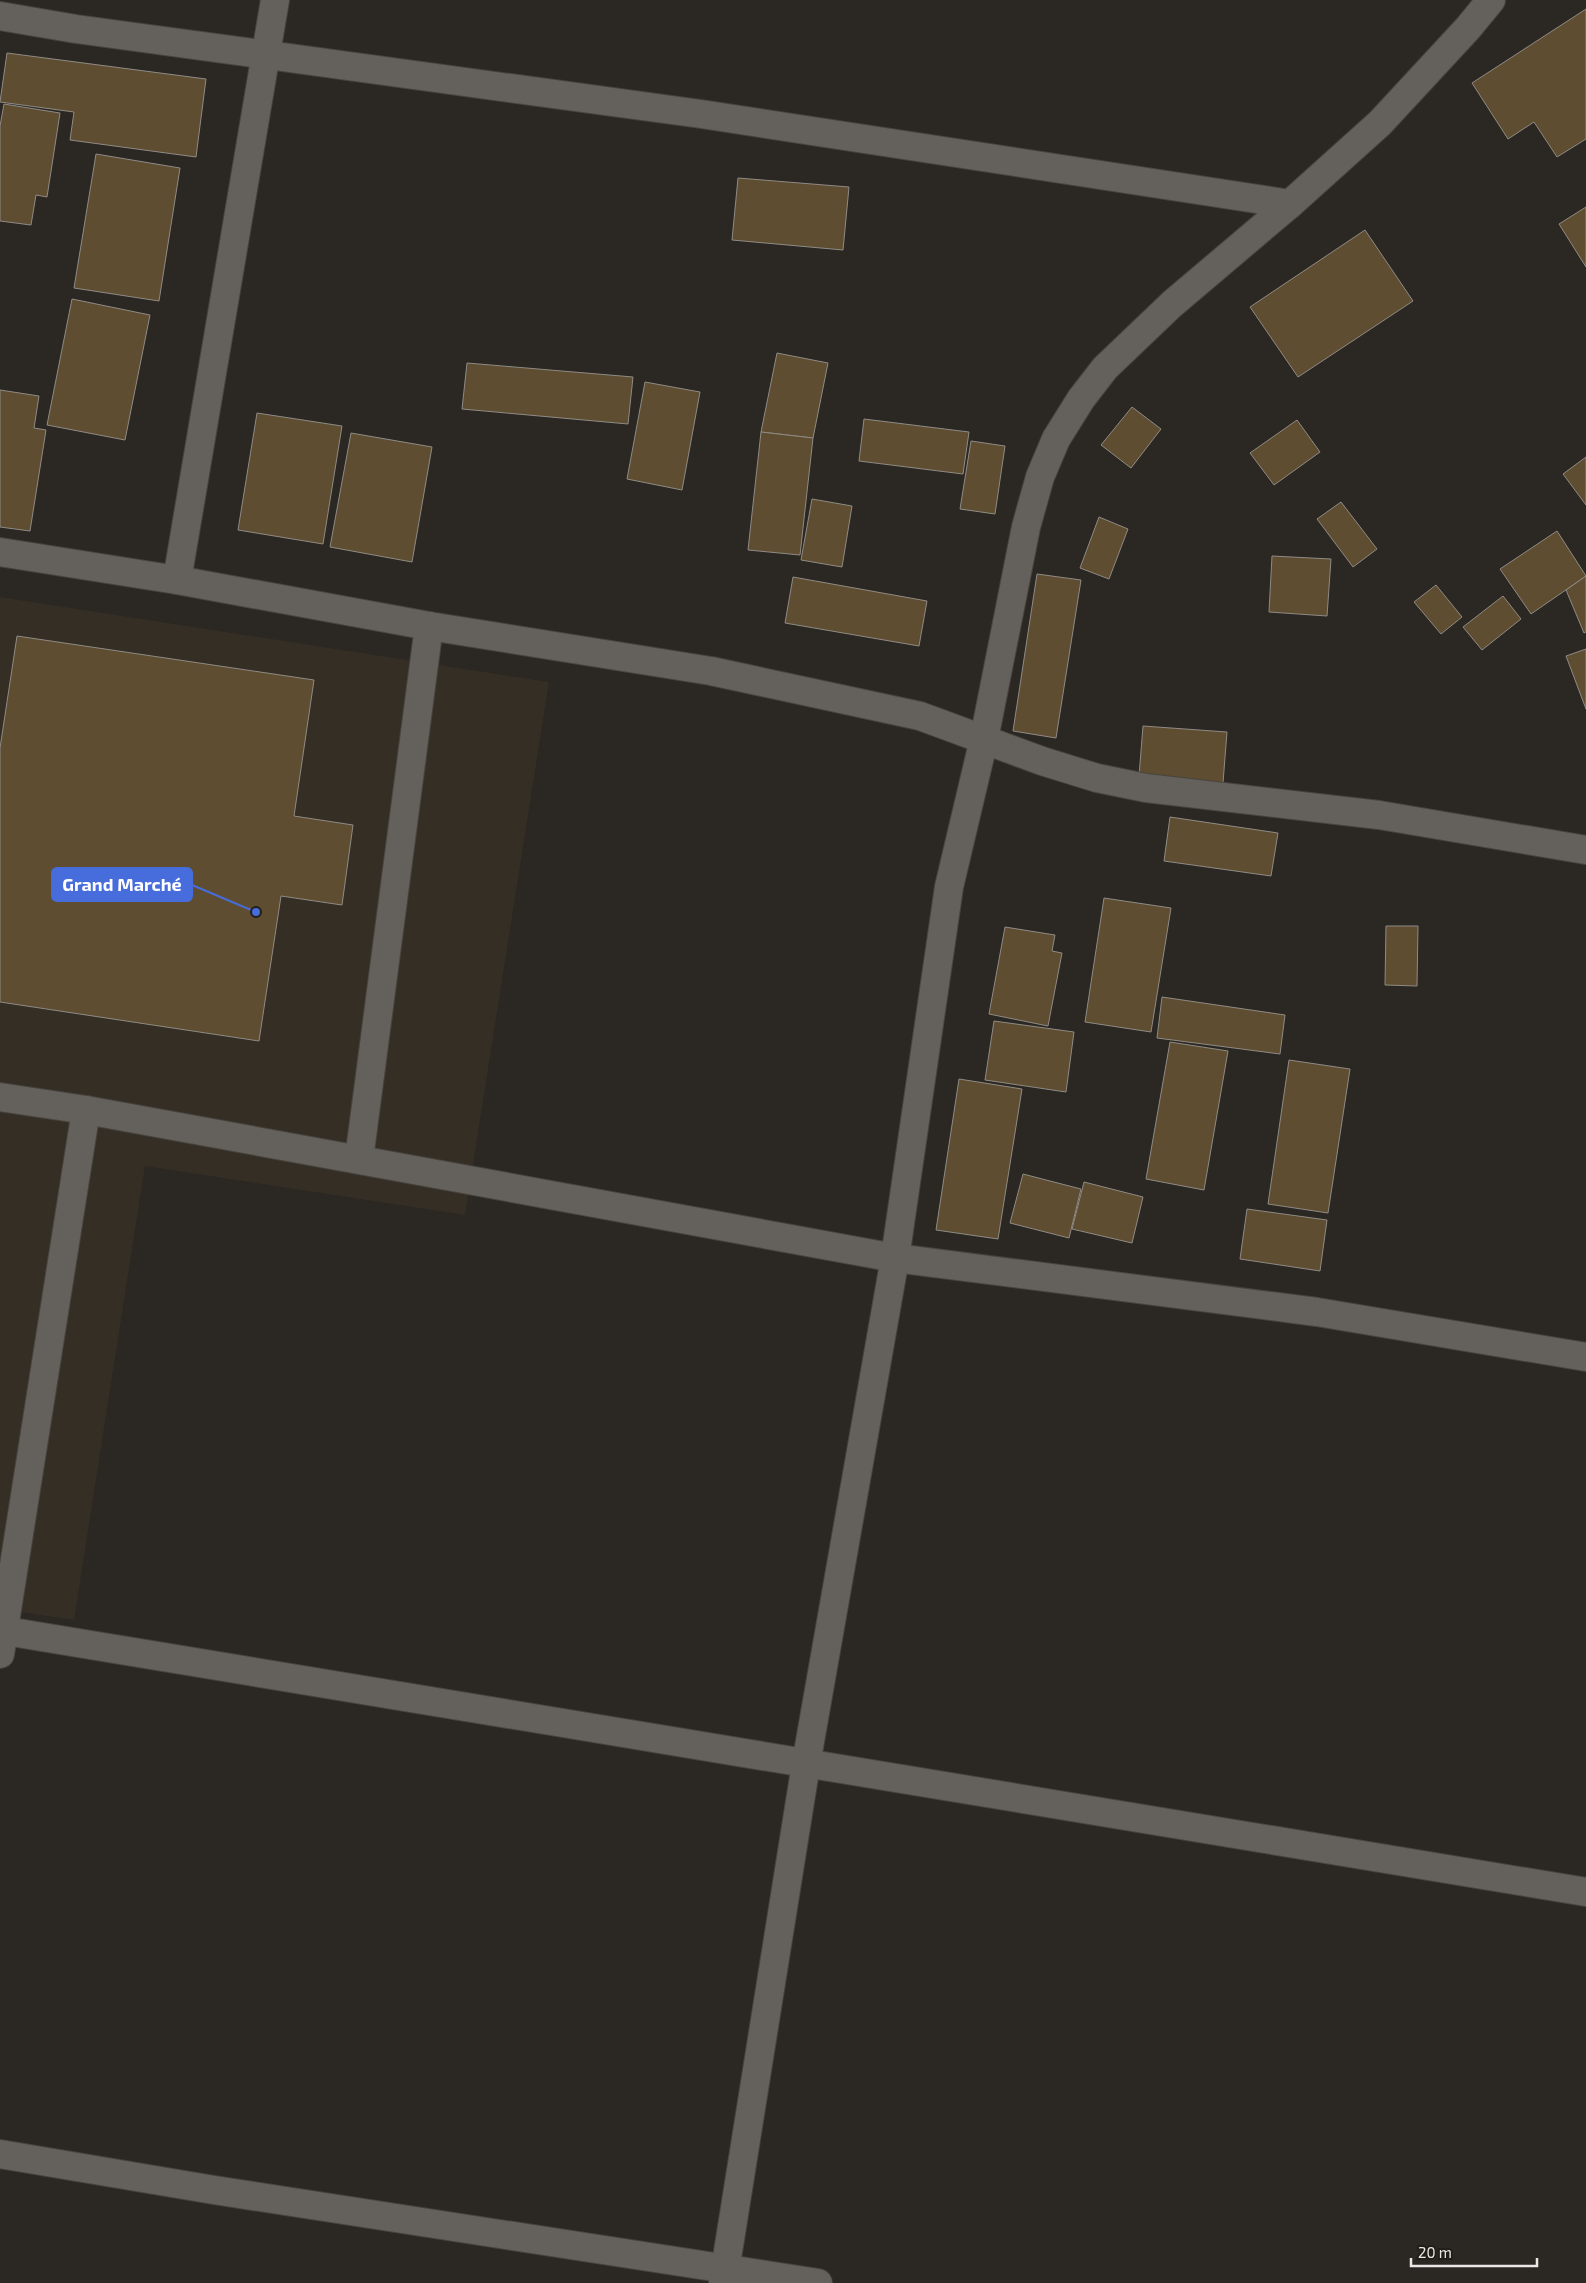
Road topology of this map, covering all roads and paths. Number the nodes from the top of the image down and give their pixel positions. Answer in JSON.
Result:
{"nodes":[{"id":1,"x":275,"y":0,"type":"edge"},
{"id":2,"x":1491,"y":0,"type":"edge"},
{"id":3,"x":0,"y":16,"type":"edge"},
{"id":4,"x":266,"y":53,"type":"junction"},
{"id":5,"x":1290,"y":204,"type":"junction"},
{"id":6,"x":0,"y":552,"type":"edge"},
{"id":7,"x":177,"y":580,"type":"junction"},
{"id":8,"x":429,"y":626,"type":"junction"},
{"id":9,"x":984,"y":739,"type":"junction"},
{"id":10,"x":1586,"y":850,"type":"edge"},
{"id":11,"x":0,"y":1097,"type":"edge"},
{"id":12,"x":86,"y":1110,"type":"junction"},
{"id":13,"x":359,"y":1159,"type":"junction"},
{"id":14,"x":895,"y":1258,"type":"junction"},
{"id":15,"x":1586,"y":1357,"type":"edge"},
{"id":16,"x":1,"y":1638,"type":"edge"},
{"id":17,"x":806,"y":1764,"type":"junction"},
{"id":18,"x":1586,"y":1892,"type":"edge"},
{"id":19,"x":0,"y":2154,"type":"edge"},
{"id":20,"x":724,"y":2275,"type":"edge"},
{"id":21,"x":818,"y":2283,"type":"edge"}],
"edges":[{"from":1,"to":4,"type":"street"},
{"from":2,"to":5,"type":"street"},
{"from":3,"to":4,"type":"street"},
{"from":4,"to":5,"type":"street"},
{"from":4,"to":7,"type":"street"},
{"from":5,"to":9,"type":"street"},
{"from":6,"to":7,"type":"street"},
{"from":7,"to":8,"type":"street"},
{"from":8,"to":9,"type":"street"},
{"from":8,"to":13,"type":"street"},
{"from":9,"to":10,"type":"street"},
{"from":9,"to":14,"type":"street"},
{"from":11,"to":12,"type":"street"},
{"from":12,"to":13,"type":"street"},
{"from":12,"to":16,"type":"street"},
{"from":13,"to":14,"type":"street"},
{"from":14,"to":15,"type":"street"},
{"from":14,"to":17,"type":"street"},
{"from":16,"to":17,"type":"street"},
{"from":17,"to":18,"type":"street"},
{"from":17,"to":20,"type":"street"},
{"from":19,"to":20,"type":"street"},
{"from":20,"to":21,"type":"street"}]}
